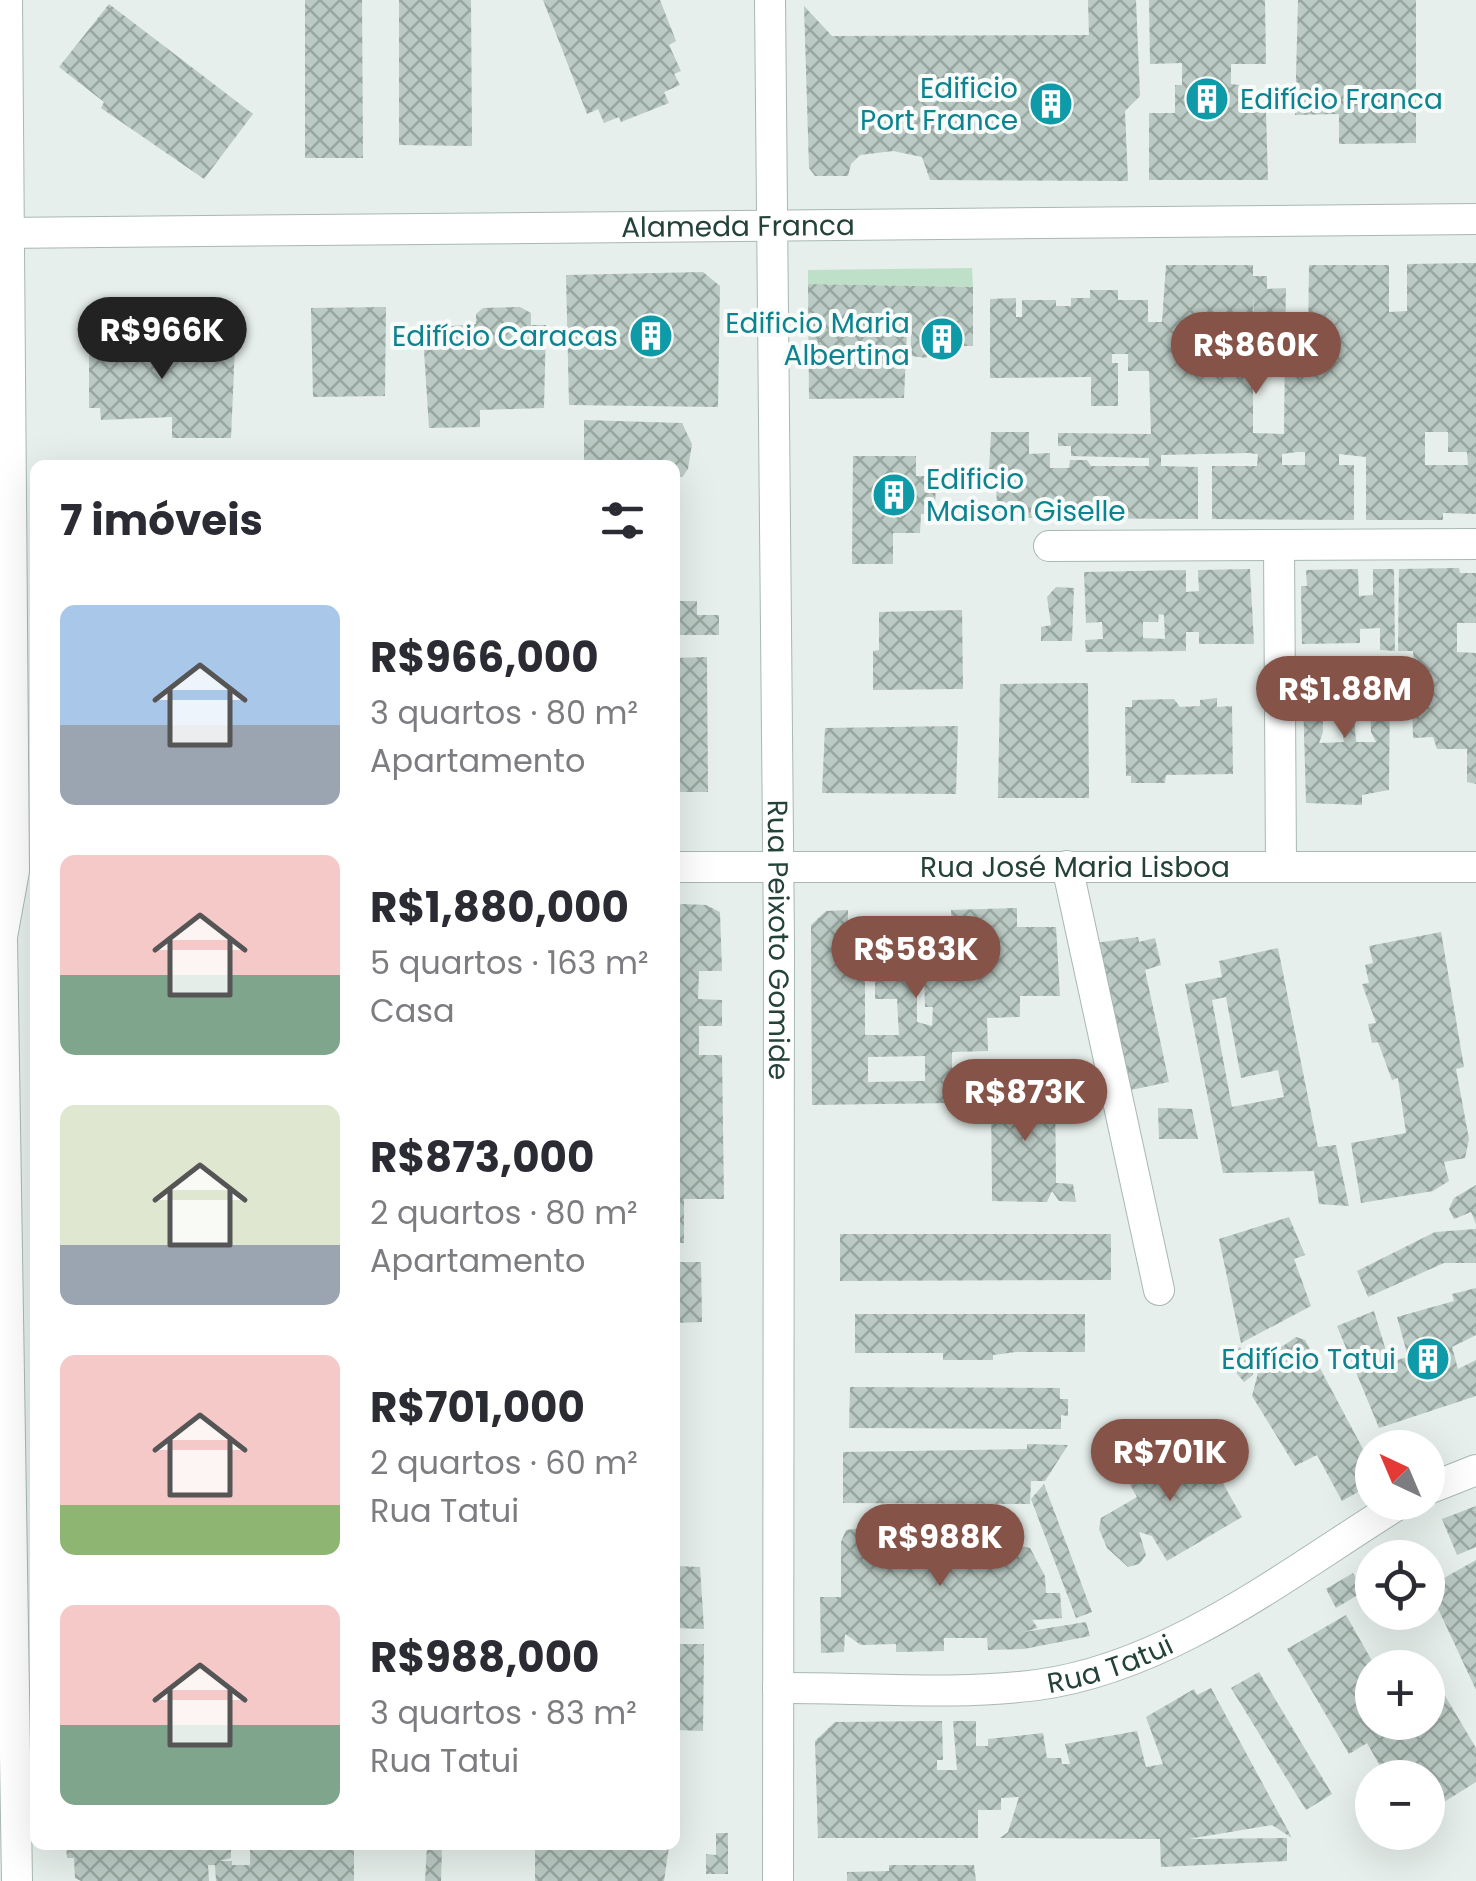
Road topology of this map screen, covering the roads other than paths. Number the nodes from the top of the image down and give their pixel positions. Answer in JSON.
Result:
{"nodes":[{"id":1,"x":7,"y":0,"type":"edge"},
{"id":2,"x":770,"y":0,"type":"edge"},
{"id":3,"x":1476,"y":219,"type":"edge"},
{"id":4,"x":774,"y":227,"type":"junction"},
{"id":5,"x":5,"y":233,"type":"edge"},
{"id":6,"x":1476,"y":544,"type":"edge"},
{"id":7,"x":1279,"y":545,"type":"junction"},
{"id":8,"x":1049,"y":546,"type":"dead end"},
{"id":9,"x":1067,"y":866,"type":"junction"},
{"id":10,"x":1281,"y":866,"type":"junction"},
{"id":11,"x":680,"y":867,"type":"edge"},
{"id":12,"x":778,"y":867,"type":"junction"},
{"id":13,"x":1476,"y":867,"type":"edge"},
{"id":14,"x":16,"y":872,"type":"edge"},
{"id":15,"x":3,"y":1057,"type":"edge"},
{"id":16,"x":1159,"y":1290,"type":"dead end"},
{"id":17,"x":1476,"y":1470,"type":"edge"},
{"id":18,"x":1445,"y":1483,"type":"edge"},
{"id":19,"x":5,"y":1486,"type":"edge"},
{"id":20,"x":1373,"y":1520,"type":"edge"},
{"id":21,"x":778,"y":1688,"type":"junction"},
{"id":22,"x":25,"y":1811,"type":"edge"},
{"id":23,"x":17,"y":1881,"type":"edge"},
{"id":24,"x":778,"y":1881,"type":"edge"}],
"edges":[{"from":1,"to":5,"type":"street"},
{"from":2,"to":4,"type":"street","name":"Rua Peixoto Gomide"},
{"from":3,"to":4,"type":"street","name":"Alameda Franca"},
{"from":4,"to":5,"type":"street","name":"Alameda Franca"},
{"from":4,"to":12,"type":"street","name":"Rua Peixoto Gomide"},
{"from":5,"to":14,"type":"street"},
{"from":6,"to":7,"type":"street"},
{"from":7,"to":8,"type":"street"},
{"from":7,"to":10,"type":"street"},
{"from":9,"to":10,"type":"street","name":"Rua José Maria Lisboa"},
{"from":9,"to":12,"type":"street","name":"Rua José Maria Lisboa"},
{"from":9,"to":16,"type":"street"},
{"from":10,"to":13,"type":"street","name":"Rua José Maria Lisboa"},
{"from":11,"to":12,"type":"street","name":"Rua José Maria Lisboa"},
{"from":12,"to":21,"type":"street","name":"Rua Peixoto Gomide"},
{"from":14,"to":15,"type":"street"},
{"from":15,"to":19,"type":"street"},
{"from":17,"to":18,"type":"street"},
{"from":19,"to":22,"type":"street"},
{"from":20,"to":21,"type":"street","name":"Rua Tatui"},
{"from":21,"to":24,"type":"street","name":"Rua Peixoto Gomide"},
{"from":22,"to":23,"type":"street"}]}
